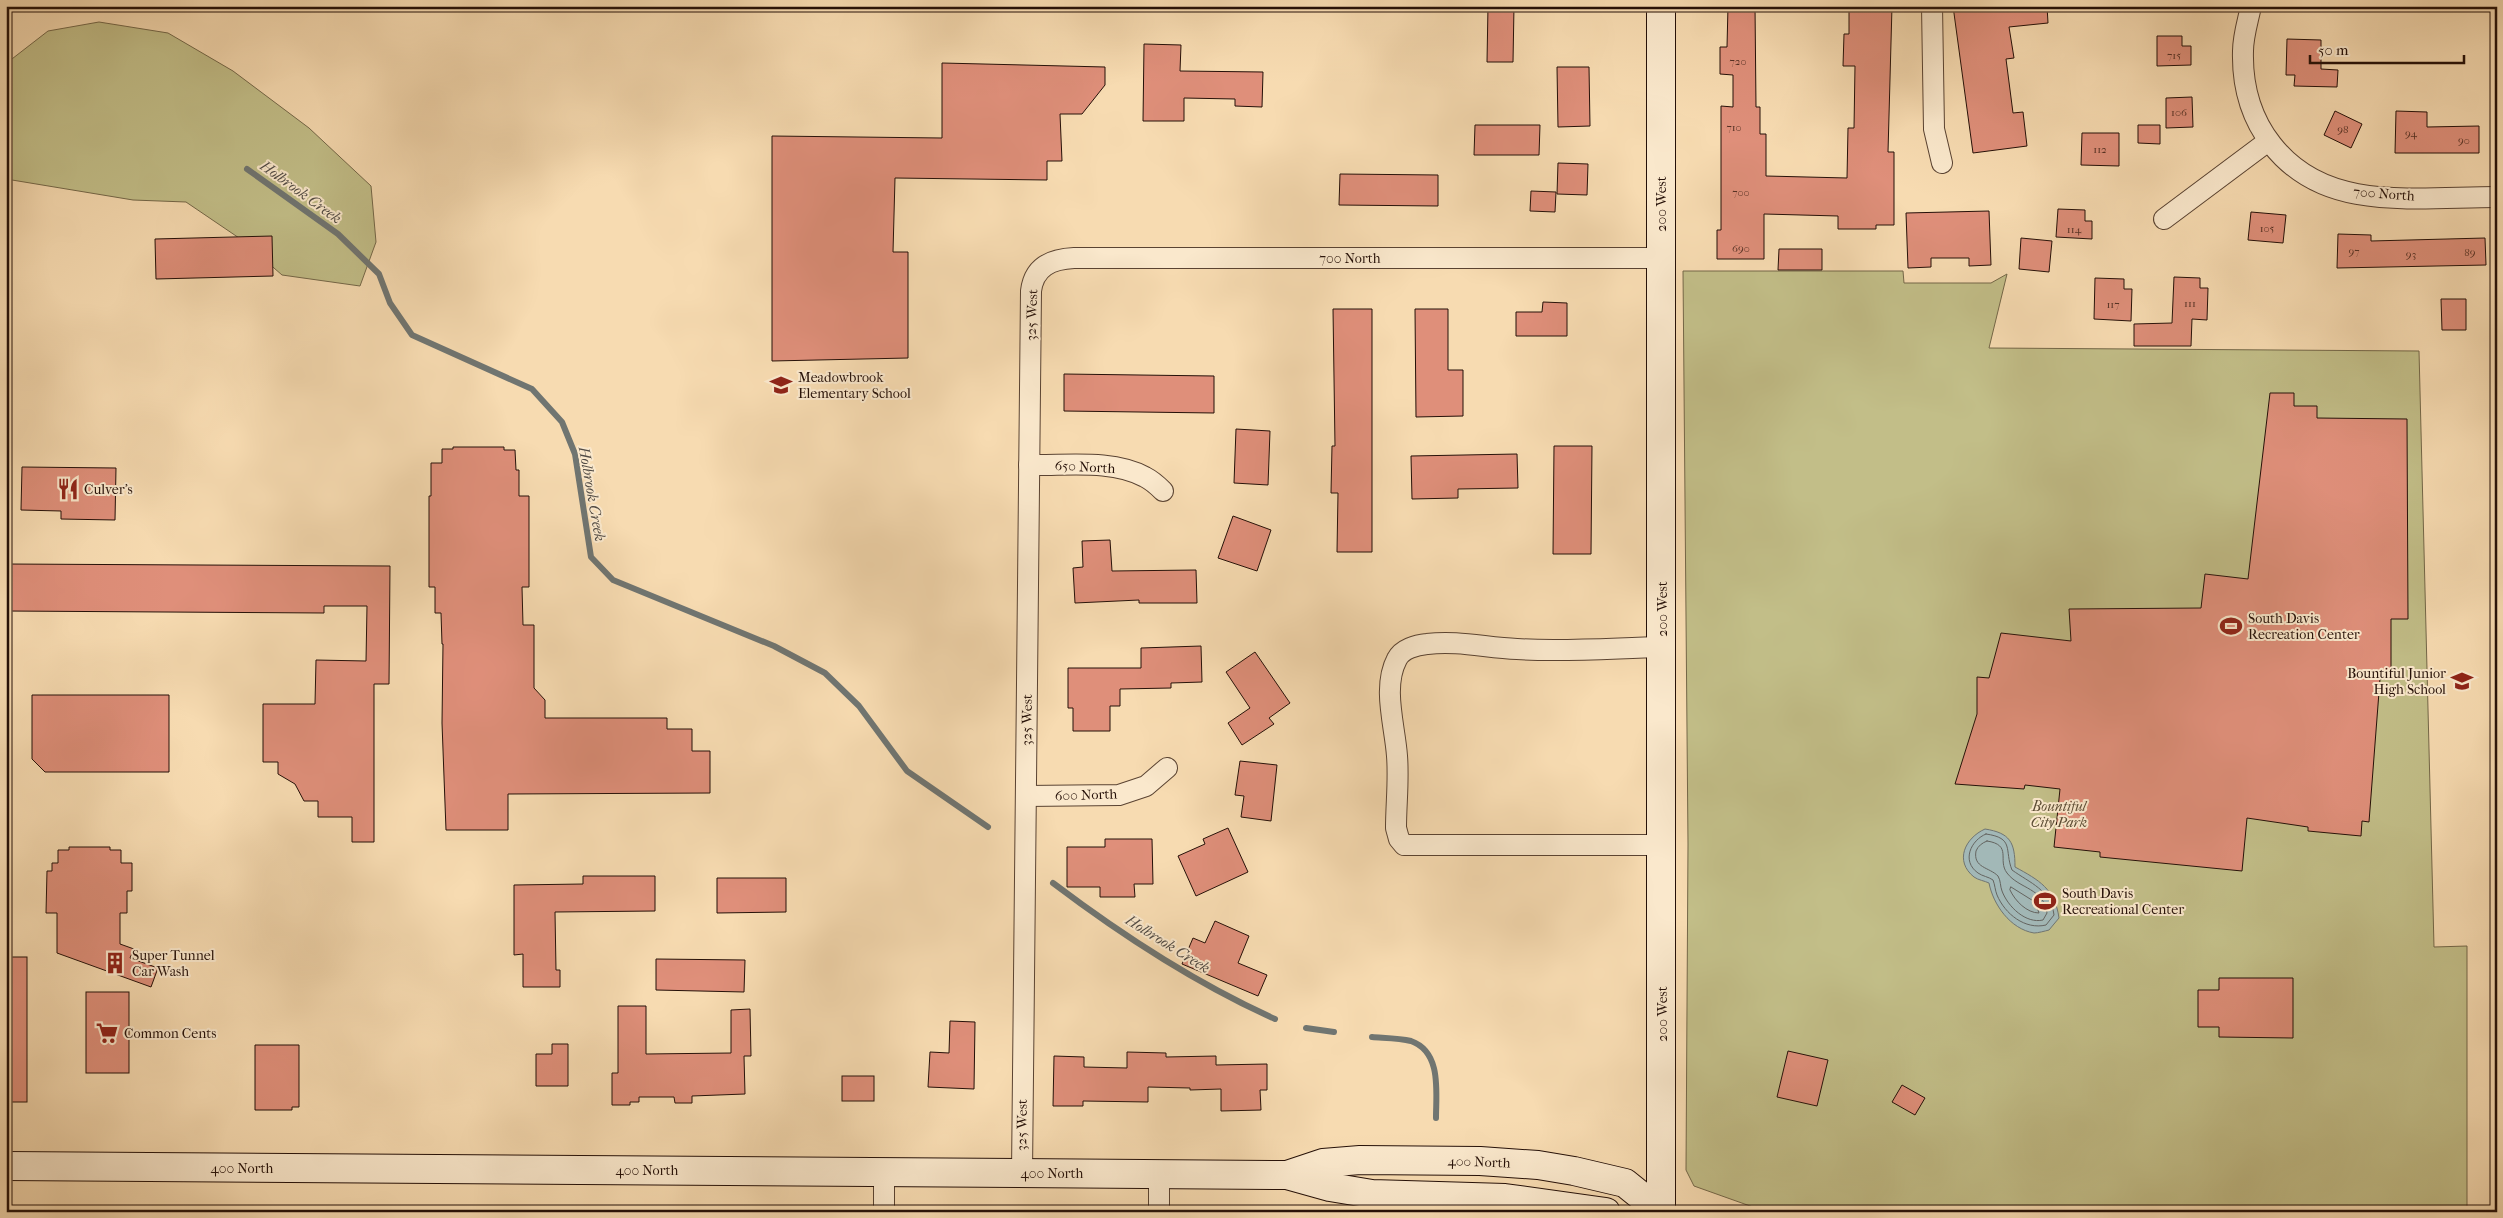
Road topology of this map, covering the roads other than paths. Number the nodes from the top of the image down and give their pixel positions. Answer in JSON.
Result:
{"nodes":[{"id":1,"x":1661,"y":6,"type":"edge"},
{"id":2,"x":1932,"y":6,"type":"edge"},
{"id":3,"x":2252,"y":6,"type":"edge"},
{"id":4,"x":2268,"y":142,"type":"junction"},
{"id":5,"x":1942,"y":163,"type":"dead end"},
{"id":6,"x":2497,"y":198,"type":"edge"},
{"id":7,"x":2164,"y":219,"type":"dead end"},
{"id":8,"x":1661,"y":258,"type":"junction"},
{"id":9,"x":1040,"y":268,"type":"joint"},
{"id":10,"x":1029,"y":465,"type":"junction"},
{"id":11,"x":1164,"y":491,"type":"dead end"},
{"id":12,"x":1662,"y":647,"type":"junction"},
{"id":13,"x":1167,"y":768,"type":"dead end"},
{"id":14,"x":1026,"y":796,"type":"junction"},
{"id":15,"x":1662,"y":845,"type":"junction"},
{"id":16,"x":6,"y":1166,"type":"edge"},
{"id":17,"x":884,"y":1172,"type":"junction"},
{"id":18,"x":1022,"y":1173,"type":"junction"},
{"id":19,"x":1159,"y":1174,"type":"junction"},
{"id":20,"x":1287,"y":1175,"type":"junction"},
{"id":21,"x":884,"y":1212,"type":"edge"},
{"id":22,"x":1159,"y":1212,"type":"edge"},
{"id":23,"x":1606,"y":1212,"type":"edge"},
{"id":24,"x":1661,"y":1212,"type":"edge"}],
"edges":[{"from":1,"to":8,"type":"main road","name":"200 West"},
{"from":2,"to":5,"type":"street"},
{"from":3,"to":4,"type":"street"},
{"from":4,"to":6,"type":"street","name":"700 North"},
{"from":4,"to":7,"type":"street"},
{"from":8,"to":9,"type":"street","name":"700 North"},
{"from":8,"to":12,"type":"main road","name":"200 West"},
{"from":9,"to":10,"type":"street","name":"325 West"},
{"from":10,"to":11,"type":"street","name":"650 North"},
{"from":10,"to":14,"type":"street","name":"325 West"},
{"from":12,"to":15,"type":"main road","name":"200 West"},
{"from":12,"to":15,"type":"street"},
{"from":13,"to":14,"type":"street","name":"600 North"},
{"from":14,"to":18,"type":"street","name":"325 West"},
{"from":15,"to":24,"type":"main road","name":"200 West"},
{"from":16,"to":17,"type":"main road","name":"400 North"},
{"from":17,"to":18,"type":"main road","name":"400 North"},
{"from":17,"to":21,"type":"street"},
{"from":18,"to":19,"type":"main road","name":"400 North"},
{"from":19,"to":20,"type":"main road","name":"400 North"},
{"from":19,"to":22,"type":"street"},
{"from":20,"to":23,"type":"main road","name":"400 North"},
{"from":20,"to":24,"type":"main road","name":"400 North"}]}
